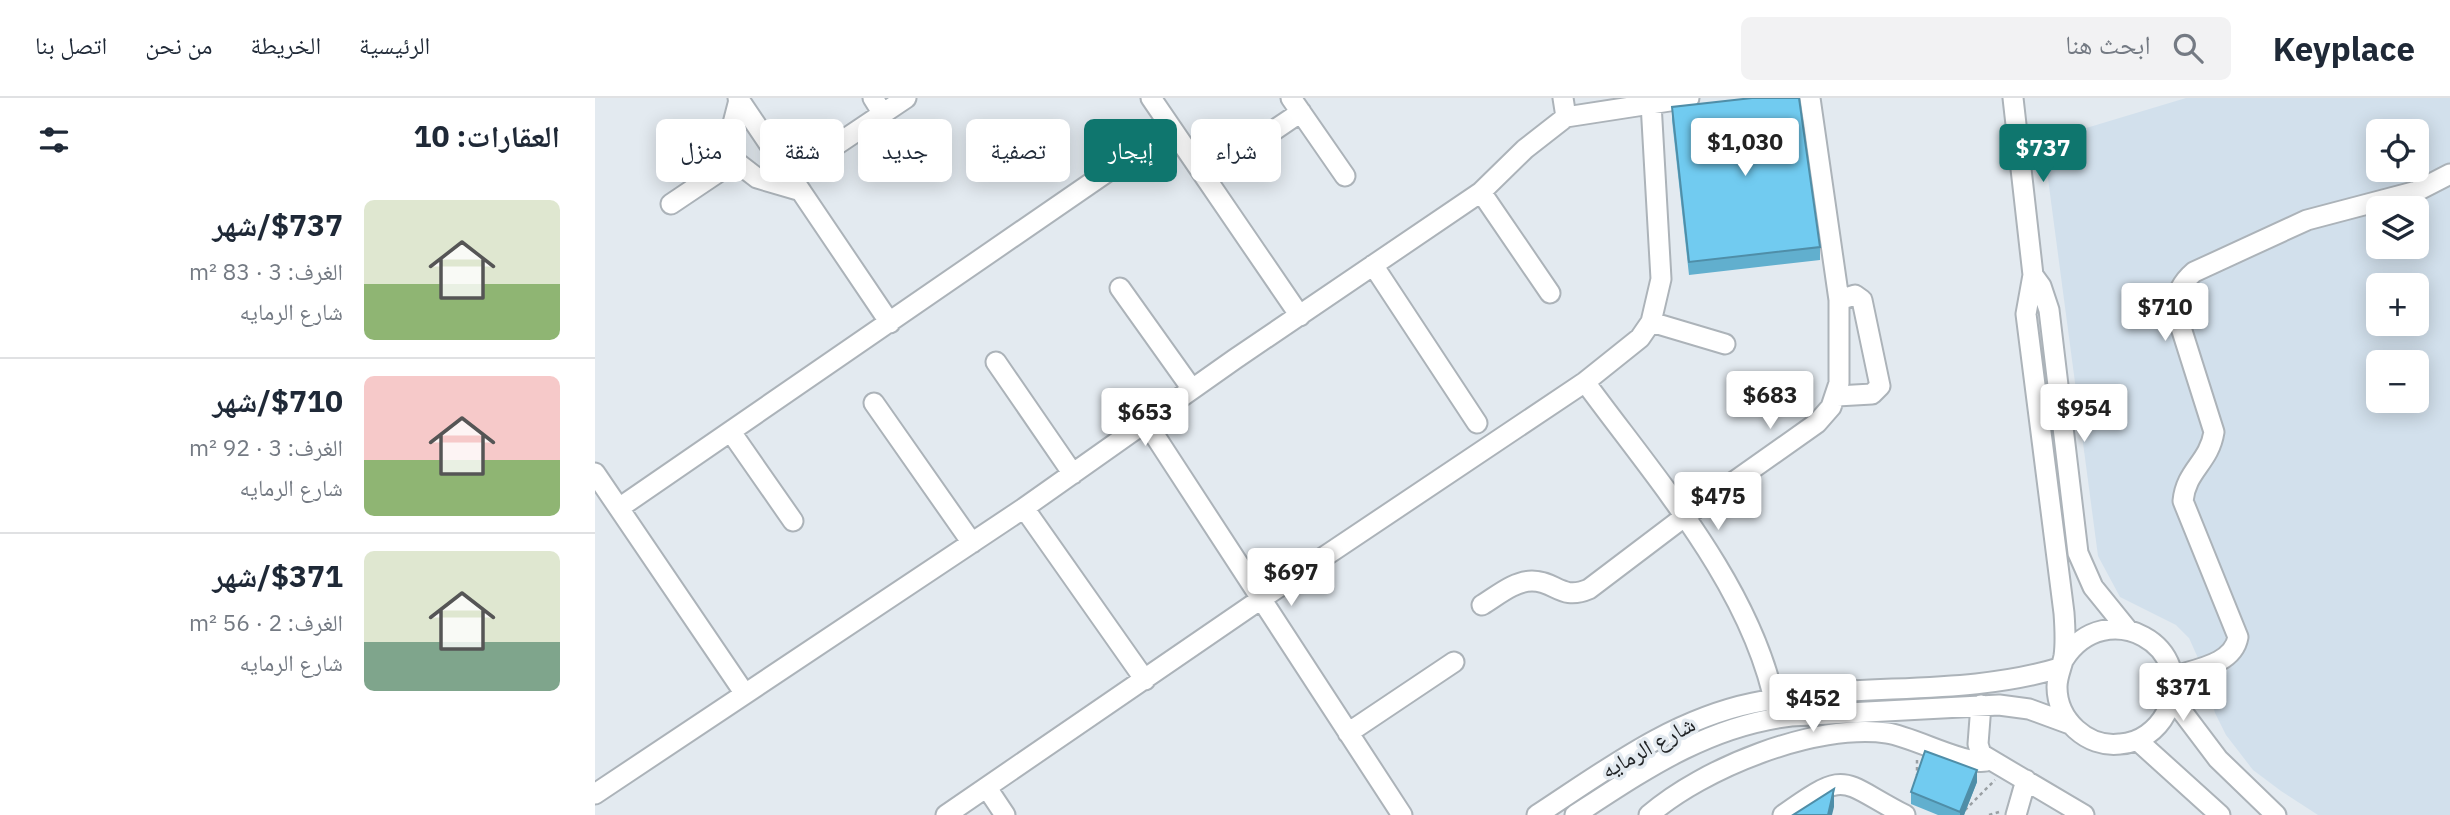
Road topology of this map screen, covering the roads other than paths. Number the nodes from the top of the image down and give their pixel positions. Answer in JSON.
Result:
{"nodes":[{"id":1,"x":906,"y":98,"type":"edge"},
{"id":2,"x":1151,"y":98,"type":"edge"},
{"id":3,"x":1689,"y":98,"type":"edge"},
{"id":4,"x":1809,"y":98,"type":"edge"},
{"id":5,"x":2013,"y":98,"type":"edge"},
{"id":6,"x":739,"y":99,"type":"edge"},
{"id":7,"x":1651,"y":103,"type":"junction"},
{"id":8,"x":1296,"y":105,"type":"edge"},
{"id":9,"x":878,"y":106,"type":"edge"},
{"id":10,"x":1565,"y":108,"type":"edge"},
{"id":11,"x":734,"y":119,"type":"edge"},
{"id":12,"x":1165,"y":119,"type":"edge"},
{"id":13,"x":1278,"y":119,"type":"edge"},
{"id":14,"x":1177,"y":137,"type":"edge"},
{"id":15,"x":1191,"y":157,"type":"edge"},
{"id":16,"x":746,"y":170,"type":"edge"},
{"id":17,"x":2450,"y":174,"type":"edge"},
{"id":18,"x":1345,"y":176,"type":"dead end"},
{"id":19,"x":704,"y":182,"type":"edge"},
{"id":20,"x":1093,"y":182,"type":"edge"},
{"id":21,"x":1208,"y":182,"type":"edge"},
{"id":22,"x":796,"y":183,"type":"junction"},
{"id":23,"x":1482,"y":192,"type":"junction"},
{"id":24,"x":671,"y":205,"type":"dead end"},
{"id":25,"x":1373,"y":265,"type":"junction"},
{"id":26,"x":2033,"y":275,"type":"junction"},
{"id":27,"x":1120,"y":288,"type":"dead end"},
{"id":28,"x":1550,"y":293,"type":"dead end"},
{"id":29,"x":1839,"y":300,"type":"junction"},
{"id":30,"x":1300,"y":316,"type":"junction"},
{"id":31,"x":1651,"y":322,"type":"junction"},
{"id":32,"x":890,"y":323,"type":"junction"},
{"id":33,"x":1725,"y":344,"type":"dead end"},
{"id":34,"x":996,"y":362,"type":"dead end"},
{"id":35,"x":1585,"y":382,"type":"junction"},
{"id":36,"x":1192,"y":389,"type":"junction"},
{"id":37,"x":1837,"y":396,"type":"junction"},
{"id":38,"x":874,"y":403,"type":"dead end"},
{"id":39,"x":1146,"y":422,"type":"junction"},
{"id":40,"x":1477,"y":423,"type":"dead end"},
{"id":41,"x":731,"y":432,"type":"junction"},
{"id":42,"x":595,"y":473,"type":"edge"},
{"id":43,"x":1073,"y":474,"type":"junction"},
{"id":44,"x":619,"y":508,"type":"junction"},
{"id":45,"x":1024,"y":508,"type":"junction"},
{"id":46,"x":1684,"y":517,"type":"junction"},
{"id":47,"x":793,"y":521,"type":"dead end"},
{"id":48,"x":972,"y":543,"type":"junction"},
{"id":49,"x":1261,"y":598,"type":"junction"},
{"id":50,"x":1482,"y":605,"type":"dead end"},
{"id":51,"x":2127,"y":629,"type":"junction"},
{"id":52,"x":1454,"y":662,"type":"dead end"},
{"id":53,"x":2062,"y":664,"type":"junction"},
{"id":54,"x":2172,"y":677,"type":"junction"},
{"id":55,"x":1145,"y":680,"type":"junction"},
{"id":56,"x":745,"y":694,"type":"junction"},
{"id":57,"x":2172,"y":698,"type":"junction"},
{"id":58,"x":1981,"y":705,"type":"junction"},
{"id":59,"x":1775,"y":708,"type":"junction"},
{"id":60,"x":2070,"y":724,"type":"junction"},
{"id":61,"x":1348,"y":733,"type":"junction"},
{"id":62,"x":2137,"y":740,"type":"junction"},
{"id":63,"x":1997,"y":765,"type":"junction"},
{"id":64,"x":2026,"y":780,"type":"junction"},
{"id":65,"x":987,"y":788,"type":"junction"},
{"id":66,"x":595,"y":794,"type":"edge"},
{"id":67,"x":1655,"y":810,"type":"edge"},
{"id":68,"x":946,"y":815,"type":"edge"},
{"id":69,"x":1005,"y":815,"type":"edge"},
{"id":70,"x":1402,"y":815,"type":"edge"},
{"id":71,"x":1537,"y":815,"type":"edge"},
{"id":72,"x":1575,"y":815,"type":"edge"},
{"id":73,"x":1783,"y":815,"type":"edge"},
{"id":74,"x":1905,"y":815,"type":"edge"},
{"id":75,"x":2017,"y":815,"type":"edge"},
{"id":76,"x":2084,"y":815,"type":"edge"},
{"id":77,"x":2220,"y":815,"type":"edge"},
{"id":78,"x":2276,"y":815,"type":"edge"}],
"edges":[{"from":1,"to":9,"type":"street"},
{"from":2,"to":12,"type":"street"},
{"from":3,"to":7,"type":"street"},
{"from":4,"to":29,"type":"street"},
{"from":5,"to":26,"type":"street"},
{"from":6,"to":11,"type":"street"},
{"from":6,"to":22,"type":"street"},
{"from":7,"to":10,"type":"street"},
{"from":7,"to":31,"type":"street"},
{"from":8,"to":13,"type":"street"},
{"from":8,"to":18,"type":"street"},
{"from":9,"to":22,"type":"street"},
{"from":10,"to":23,"type":"street"},
{"from":14,"to":15,"type":"street"},
{"from":16,"to":22,"type":"street"},
{"from":17,"to":54,"type":"street"},
{"from":19,"to":24,"type":"street"},
{"from":20,"to":32,"type":"street"},
{"from":21,"to":30,"type":"street"},
{"from":22,"to":32,"type":"street"},
{"from":23,"to":25,"type":"street"},
{"from":23,"to":28,"type":"street"},
{"from":25,"to":30,"type":"street"},
{"from":25,"to":40,"type":"street"},
{"from":26,"to":51,"type":"street"},
{"from":26,"to":53,"type":"street"},
{"from":27,"to":36,"type":"street"},
{"from":29,"to":37,"type":"street"},
{"from":29,"to":37,"type":"street"},
{"from":30,"to":36,"type":"street"},
{"from":31,"to":33,"type":"street"},
{"from":31,"to":35,"type":"street"},
{"from":32,"to":41,"type":"street"},
{"from":34,"to":43,"type":"street"},
{"from":35,"to":46,"type":"street"},
{"from":35,"to":49,"type":"street"},
{"from":36,"to":39,"type":"street"},
{"from":37,"to":46,"type":"street"},
{"from":38,"to":48,"type":"street"},
{"from":39,"to":43,"type":"street"},
{"from":39,"to":49,"type":"street"},
{"from":41,"to":44,"type":"street"},
{"from":41,"to":47,"type":"street"},
{"from":42,"to":44,"type":"street"},
{"from":43,"to":45,"type":"street"},
{"from":44,"to":56,"type":"street"},
{"from":45,"to":48,"type":"street"},
{"from":45,"to":55,"type":"street"},
{"from":46,"to":50,"type":"street"},
{"from":46,"to":59,"type":"street"},
{"from":48,"to":56,"type":"street"},
{"from":49,"to":55,"type":"street"},
{"from":49,"to":61,"type":"street"},
{"from":51,"to":53,"type":"street"},
{"from":51,"to":54,"type":"street"},
{"from":52,"to":61,"type":"street"},
{"from":53,"to":59,"type":"street","name":"شارع الرمايه"},
{"from":53,"to":60,"type":"street"},
{"from":54,"to":57,"type":"street"},
{"from":55,"to":65,"type":"street"},
{"from":56,"to":66,"type":"street"},
{"from":57,"to":62,"type":"street"},
{"from":57,"to":78,"type":"street"},
{"from":58,"to":59,"type":"street","name":"شارع الرمايه"},
{"from":58,"to":60,"type":"street","name":"شارع الرمايه"},
{"from":58,"to":63,"type":"street"},
{"from":59,"to":71,"type":"street","name":"شارع الرمايه"},
{"from":59,"to":72,"type":"street","name":"شارع الرمايه"},
{"from":60,"to":62,"type":"street"},
{"from":61,"to":70,"type":"street"},
{"from":62,"to":77,"type":"street"},
{"from":63,"to":64,"type":"street"},
{"from":63,"to":67,"type":"street"},
{"from":64,"to":75,"type":"street"},
{"from":64,"to":76,"type":"street"},
{"from":65,"to":68,"type":"street"},
{"from":65,"to":69,"type":"street"},
{"from":73,"to":74,"type":"street"}]}
